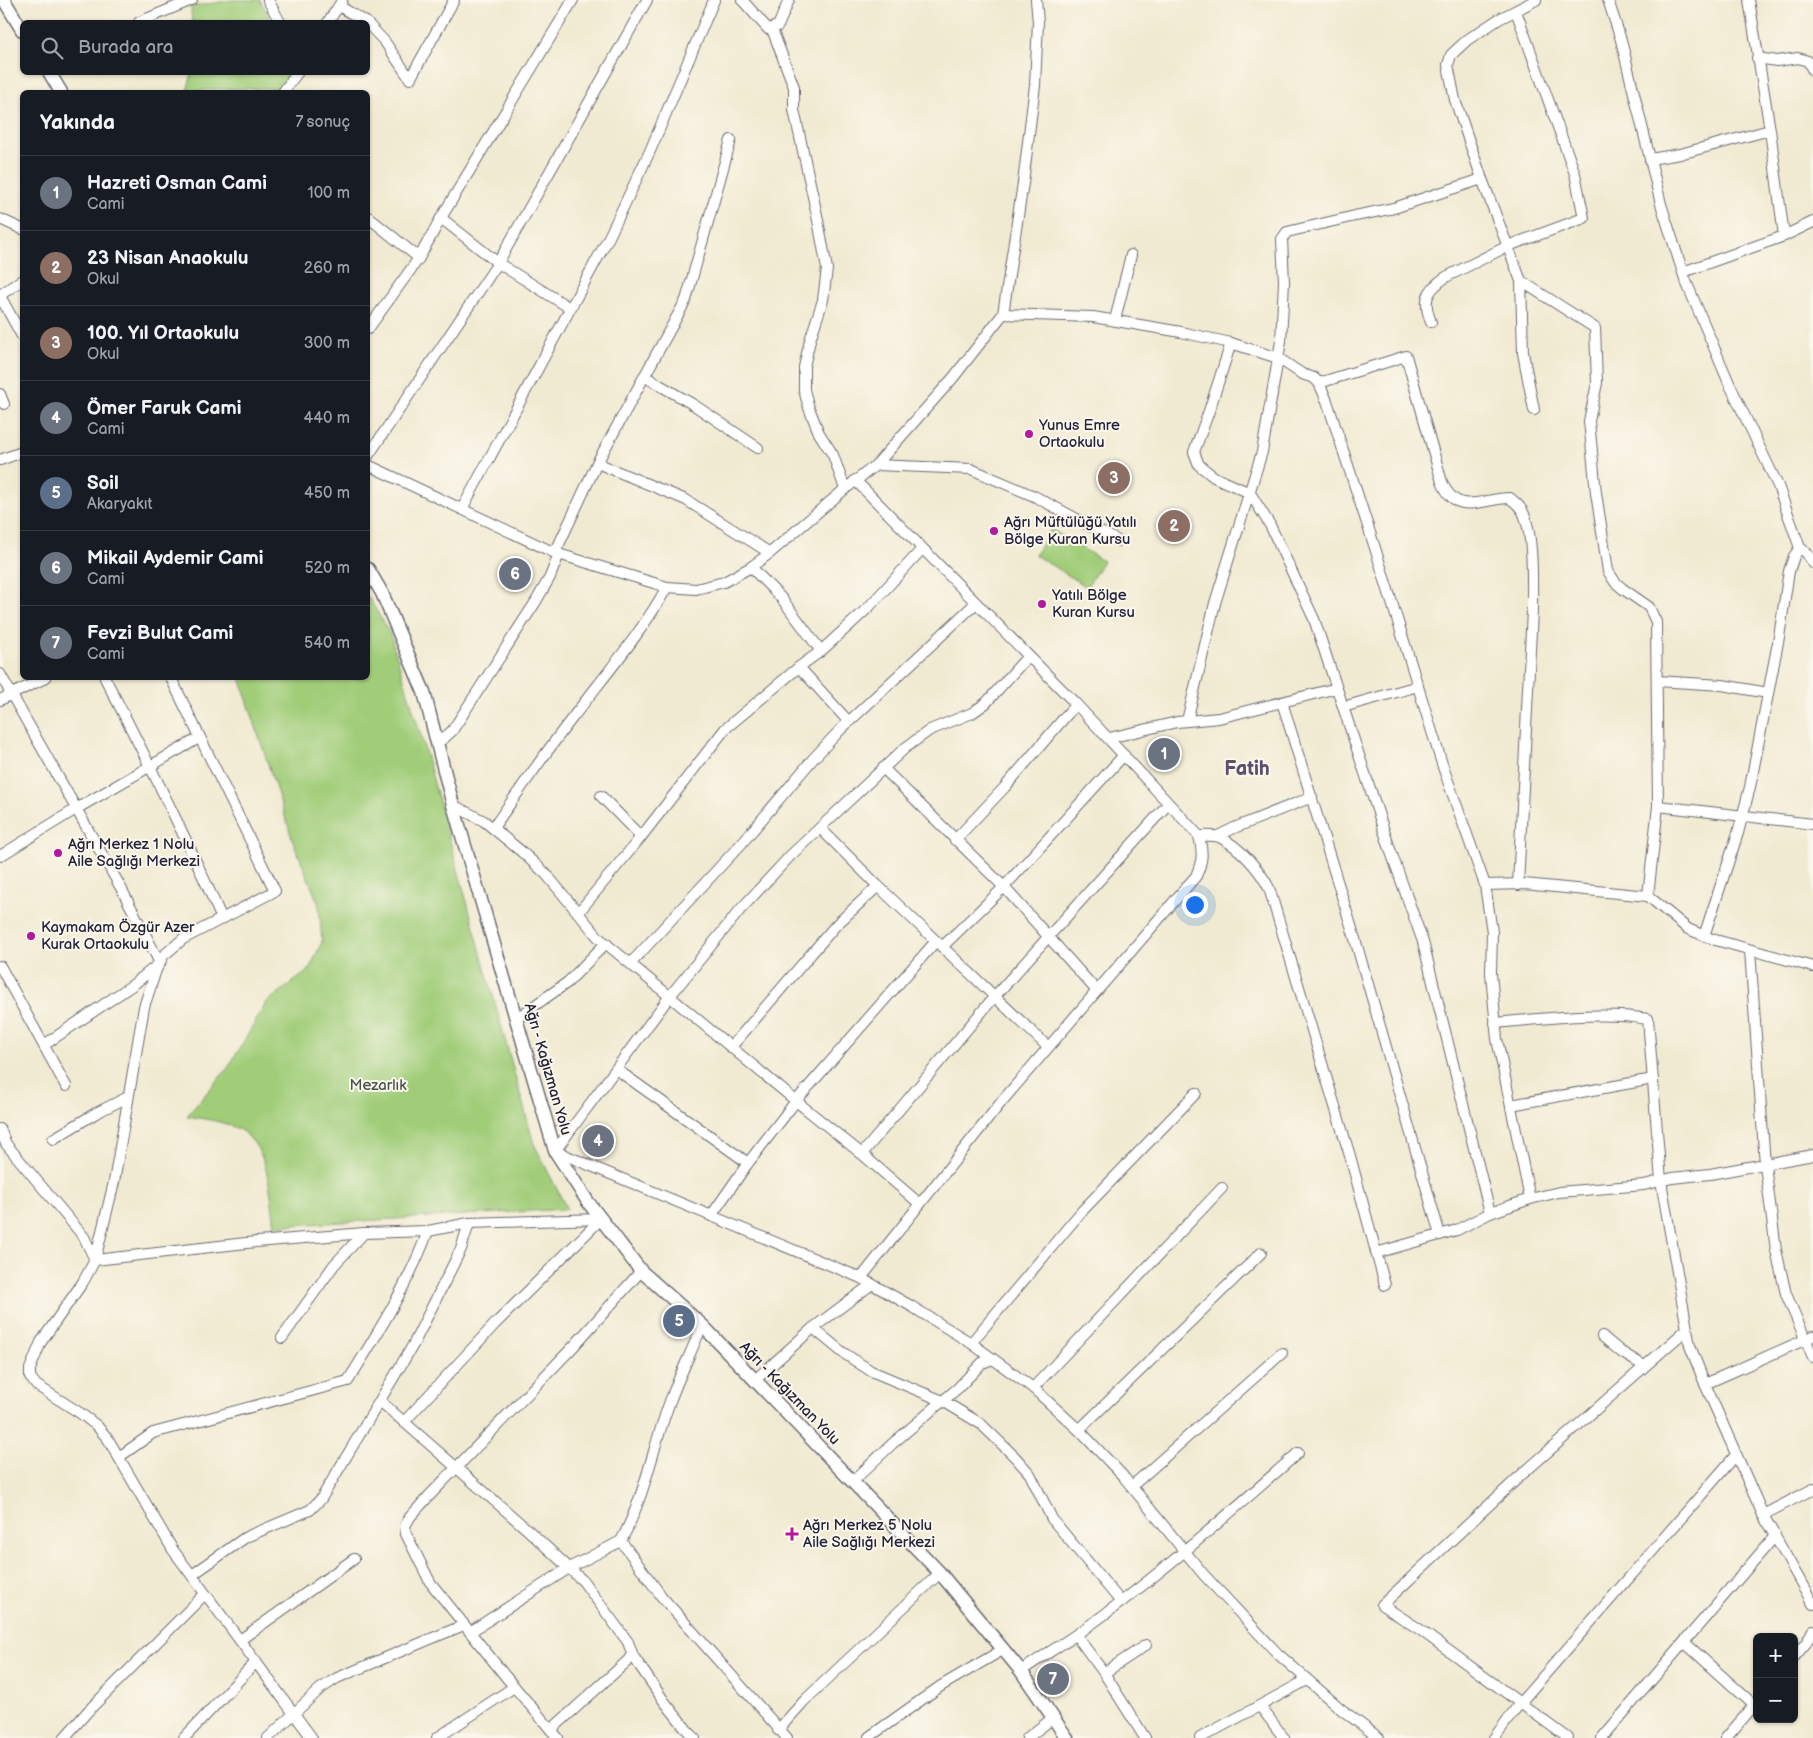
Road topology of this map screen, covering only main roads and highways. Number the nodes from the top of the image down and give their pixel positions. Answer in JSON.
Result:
{"nodes":[{"id":1,"x":4,"y":0,"type":"edge"},
{"id":2,"x":20,"y":27,"type":"edge"},
{"id":3,"x":51,"y":75,"type":"edge"},
{"id":4,"x":60,"y":90,"type":"edge"},
{"id":5,"x":370,"y":572,"type":"edge"},
{"id":6,"x":1066,"y":1738,"type":"edge"}],
"edges":[{"from":1,"to":2,"type":"main road"},
{"from":3,"to":4,"type":"main road"},
{"from":5,"to":6,"type":"main road","name":"Ağrı - Kağızman Yolu"}]}
